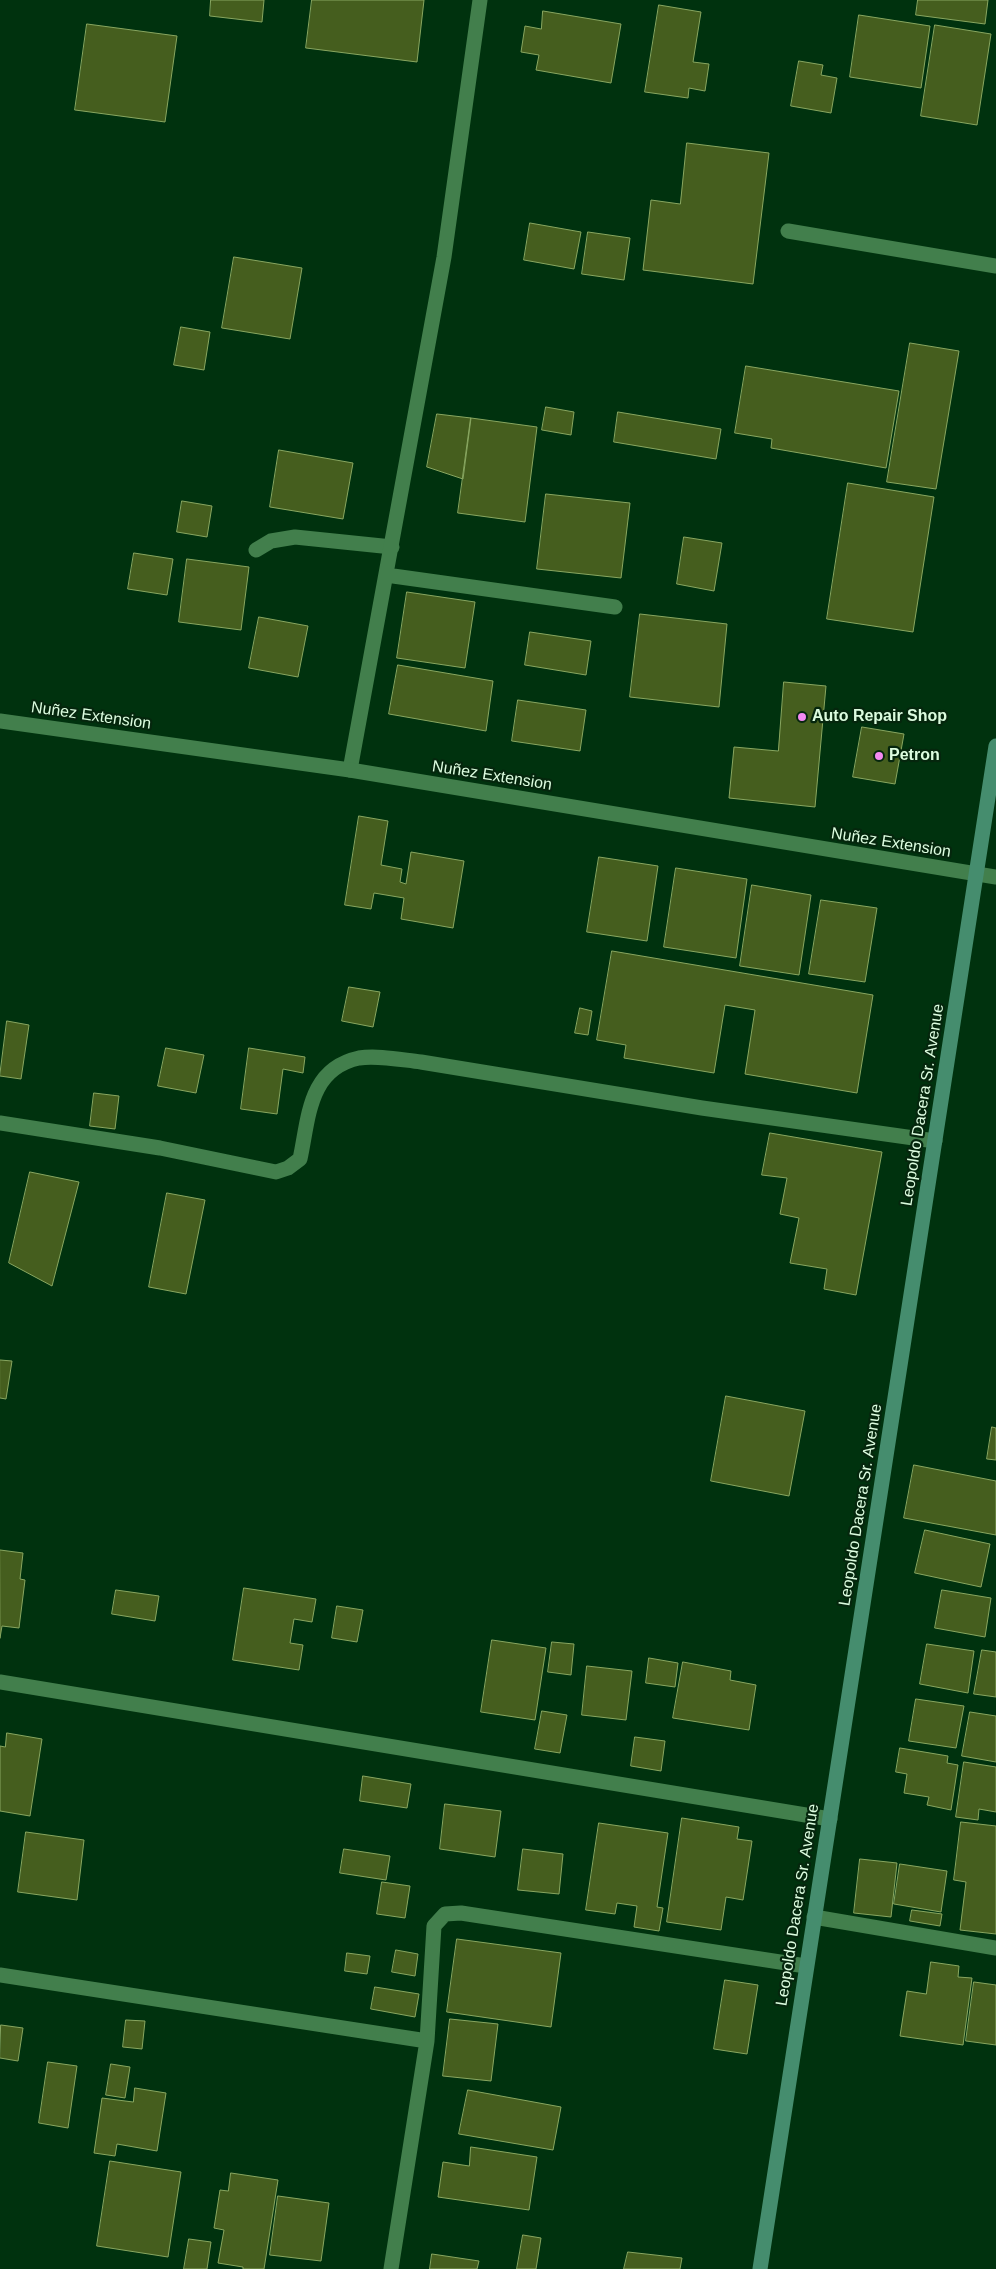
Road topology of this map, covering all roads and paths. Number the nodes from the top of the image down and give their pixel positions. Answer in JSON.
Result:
{"nodes":[{"id":1,"x":480,"y":0,"type":"edge"},
{"id":2,"x":788,"y":231,"type":"dead end"},
{"id":3,"x":996,"y":266,"type":"edge"},
{"id":4,"x":392,"y":548,"type":"junction"},
{"id":5,"x":256,"y":550,"type":"dead end"},
{"id":6,"x":386,"y":575,"type":"junction"},
{"id":7,"x":615,"y":607,"type":"dead end"},
{"id":8,"x":0,"y":721,"type":"edge"},
{"id":9,"x":996,"y":746,"type":"edge"},
{"id":10,"x":350,"y":770,"type":"junction"},
{"id":11,"x":976,"y":875,"type":"junction"},
{"id":12,"x":996,"y":878,"type":"edge"},
{"id":13,"x":0,"y":1123,"type":"edge"},
{"id":14,"x":934,"y":1141,"type":"junction"},
{"id":15,"x":0,"y":1682,"type":"edge"},
{"id":16,"x":830,"y":1819,"type":"junction"},
{"id":17,"x":814,"y":1916,"type":"junction"},
{"id":18,"x":996,"y":1948,"type":"edge"},
{"id":19,"x":806,"y":1966,"type":"junction"},
{"id":20,"x":0,"y":1974,"type":"edge"},
{"id":21,"x":427,"y":2041,"type":"junction"},
{"id":22,"x":390,"y":2269,"type":"edge"},
{"id":23,"x":760,"y":2269,"type":"edge"}],
"edges":[{"from":1,"to":4,"type":"street"},
{"from":2,"to":3,"type":"street"},
{"from":4,"to":5,"type":"street"},
{"from":4,"to":6,"type":"street"},
{"from":6,"to":7,"type":"street"},
{"from":6,"to":10,"type":"street"},
{"from":8,"to":10,"type":"street","name":"Nuñez Extension"},
{"from":9,"to":11,"type":"main road","name":"Leopoldo Dacera Sr. Avenue"},
{"from":10,"to":11,"type":"street","name":"Nuñez Extension"},
{"from":11,"to":12,"type":"street","name":"Nuñez Extension"},
{"from":11,"to":14,"type":"main road","name":"Leopoldo Dacera Sr. Avenue"},
{"from":13,"to":14,"type":"street"},
{"from":14,"to":16,"type":"main road","name":"Leopoldo Dacera Sr. Avenue"},
{"from":15,"to":16,"type":"street"},
{"from":16,"to":17,"type":"main road","name":"Leopoldo Dacera Sr. Avenue"},
{"from":17,"to":18,"type":"street"},
{"from":17,"to":19,"type":"main road","name":"Leopoldo Dacera Sr. Avenue"},
{"from":19,"to":21,"type":"street"},
{"from":19,"to":23,"type":"main road","name":"Leopoldo Dacera Sr. Avenue"},
{"from":20,"to":21,"type":"street"},
{"from":21,"to":22,"type":"street"}]}
